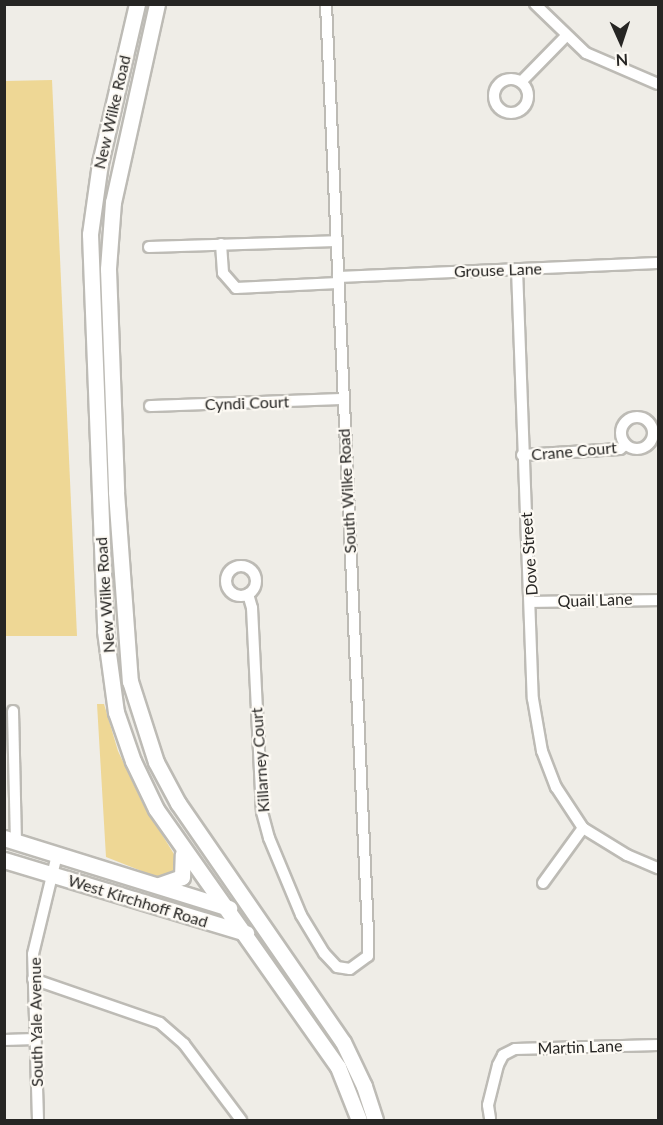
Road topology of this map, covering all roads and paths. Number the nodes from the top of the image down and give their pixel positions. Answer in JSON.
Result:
{"nodes":[{"id":1,"x":137,"y":4,"type":"edge"},
{"id":2,"x":157,"y":4,"type":"edge"},
{"id":3,"x":326,"y":4,"type":"edge"},
{"id":4,"x":535,"y":4,"type":"edge"},
{"id":5,"x":565,"y":37,"type":"junction"},
{"id":6,"x":521,"y":82,"type":"dead end"},
{"id":7,"x":658,"y":84,"type":"edge"},
{"id":8,"x":336,"y":241,"type":"junction"},
{"id":9,"x":221,"y":244,"type":"junction"},
{"id":10,"x":149,"y":247,"type":"dead end"},
{"id":11,"x":658,"y":263,"type":"edge"},
{"id":12,"x":517,"y":269,"type":"junction"},
{"id":13,"x":338,"y":280,"type":"junction"},
{"id":14,"x":343,"y":399,"type":"junction"},
{"id":15,"x":150,"y":406,"type":"dead end"},
{"id":16,"x":625,"y":445,"type":"dead end"},
{"id":17,"x":522,"y":455,"type":"junction"},
{"id":18,"x":248,"y":594,"type":"dead end"},
{"id":19,"x":658,"y":600,"type":"edge"},
{"id":20,"x":532,"y":602,"type":"junction"},
{"id":21,"x":14,"y":711,"type":"dead end"},
{"id":22,"x":583,"y":828,"type":"junction"},
{"id":23,"x":10,"y":839,"type":"edge"},
{"id":24,"x":182,"y":848,"type":"junction"},
{"id":25,"x":57,"y":855,"type":"junction"},
{"id":26,"x":4,"y":860,"type":"edge"},
{"id":27,"x":658,"y":868,"type":"edge"},
{"id":28,"x":50,"y":875,"type":"junction"},
{"id":29,"x":543,"y":883,"type":"dead end"},
{"id":30,"x":159,"y":885,"type":"junction"},
{"id":31,"x":225,"y":907,"type":"junction"},
{"id":32,"x":257,"y":916,"type":"junction"},
{"id":33,"x":242,"y":932,"type":"junction"},
{"id":34,"x":272,"y":938,"type":"junction"},
{"id":35,"x":350,"y":969,"type":"joint"},
{"id":36,"x":33,"y":979,"type":"junction"},
{"id":37,"x":35,"y":1039,"type":"junction"},
{"id":38,"x":4,"y":1040,"type":"edge"},
{"id":39,"x":658,"y":1045,"type":"edge"},
{"id":40,"x":490,"y":1118,"type":"dead end"},
{"id":41,"x":38,"y":1120,"type":"edge"},
{"id":42,"x":242,"y":1120,"type":"edge"},
{"id":43,"x":359,"y":1120,"type":"edge"},
{"id":44,"x":375,"y":1120,"type":"edge"}],
"edges":[{"from":1,"to":24,"type":"main road","name":"New Wilke Road"},
{"from":2,"to":32,"type":"main road","name":"New Wilke Road"},
{"from":3,"to":8,"type":"street","name":"South Wilke Road"},
{"from":4,"to":5,"type":"street"},
{"from":5,"to":6,"type":"street"},
{"from":5,"to":7,"type":"street"},
{"from":8,"to":9,"type":"street"},
{"from":8,"to":13,"type":"street","name":"South Wilke Road"},
{"from":9,"to":10,"type":"street"},
{"from":9,"to":13,"type":"street","name":"Grouse Lane"},
{"from":11,"to":12,"type":"street","name":"Grouse Lane"},
{"from":12,"to":13,"type":"street","name":"Grouse Lane"},
{"from":12,"to":17,"type":"street","name":"Dove Street"},
{"from":13,"to":14,"type":"street","name":"South Wilke Road"},
{"from":14,"to":15,"type":"street","name":"Cyndi Court"},
{"from":14,"to":35,"type":"street","name":"South Wilke Road"},
{"from":16,"to":17,"type":"street","name":"Crane Court"},
{"from":17,"to":20,"type":"street","name":"Dove Street"},
{"from":18,"to":35,"type":"street","name":"Killarney Court"},
{"from":19,"to":20,"type":"street","name":"Quail Lane"},
{"from":20,"to":22,"type":"street","name":"Dove Street"},
{"from":21,"to":23,"type":"street"},
{"from":22,"to":27,"type":"street"},
{"from":22,"to":29,"type":"street"},
{"from":23,"to":25,"type":"main road","name":"West Kirchhoff Road"},
{"from":24,"to":30,"type":"main road"},
{"from":24,"to":31,"type":"main road","name":"New Wilke Road"},
{"from":25,"to":28,"type":"street","name":"South Yale Avenue"},
{"from":25,"to":30,"type":"main road","name":"West Kirchhoff Road"},
{"from":26,"to":28,"type":"main road","name":"West Kirchhoff Road"},
{"from":28,"to":33,"type":"main road","name":"West Kirchhoff Road"},
{"from":28,"to":36,"type":"street","name":"South Yale Avenue"},
{"from":30,"to":31,"type":"main road","name":"West Kirchhoff Road"},
{"from":31,"to":32,"type":"main road","name":"West Kirchhoff Road"},
{"from":31,"to":33,"type":"main road","name":"New Wilke Road"},
{"from":32,"to":34,"type":"main road","name":"New Wilke Road"},
{"from":33,"to":34,"type":"main road","name":"West Kirchhoff Road"},
{"from":33,"to":43,"type":"main road","name":"New Wilke Road"},
{"from":34,"to":44,"type":"main road","name":"New Wilke Road"},
{"from":36,"to":37,"type":"street","name":"South Yale Avenue"},
{"from":36,"to":42,"type":"street"},
{"from":37,"to":38,"type":"street"},
{"from":37,"to":41,"type":"street","name":"South Yale Avenue"},
{"from":39,"to":40,"type":"street","name":"Martin Lane"}]}
